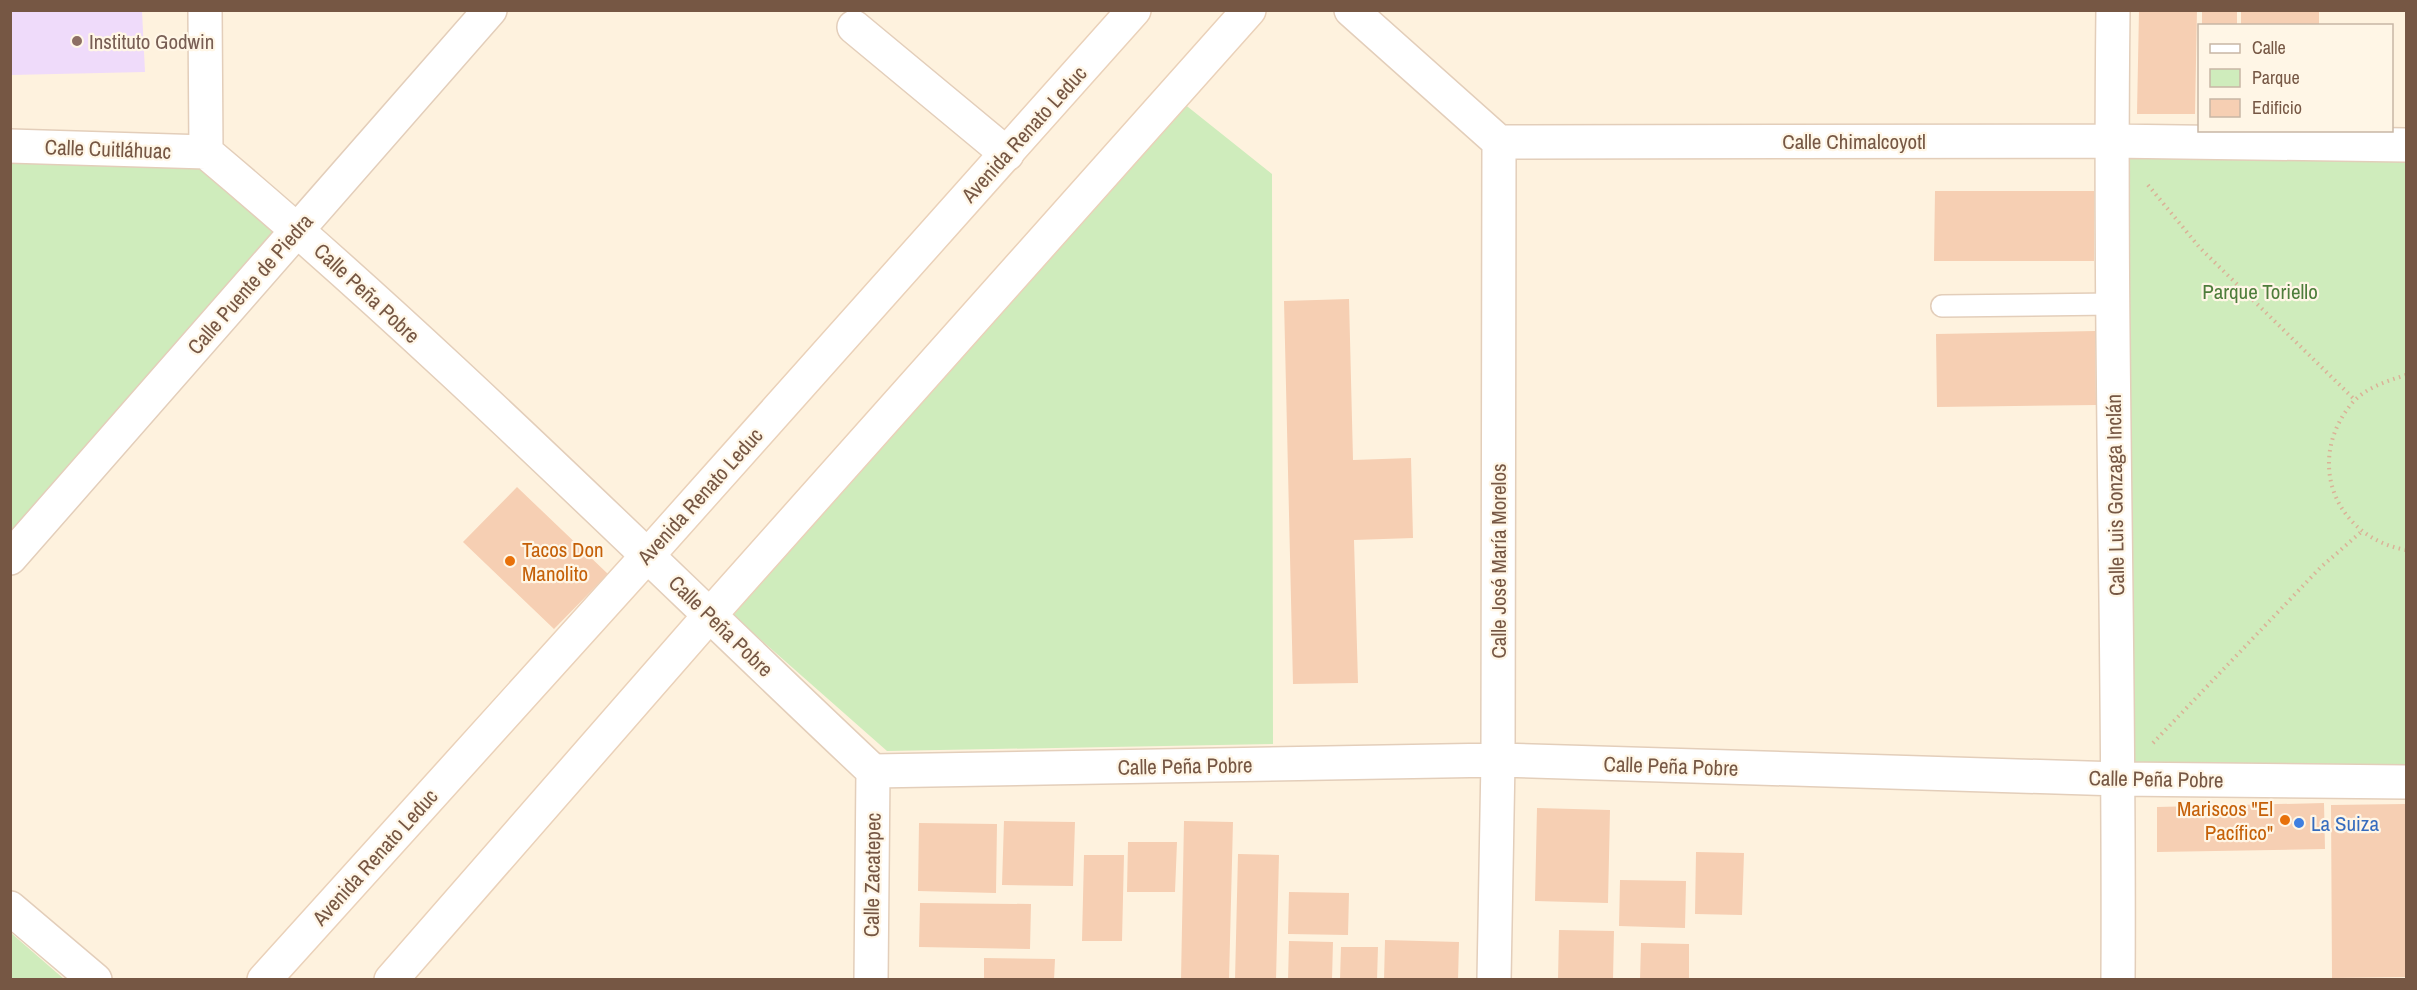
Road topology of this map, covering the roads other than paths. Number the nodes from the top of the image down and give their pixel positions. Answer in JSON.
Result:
{"nodes":[{"id":1,"x":205,"y":10,"type":"edge"},
{"id":2,"x":490,"y":10,"type":"edge"},
{"id":3,"x":1134,"y":10,"type":"edge"},
{"id":4,"x":1249,"y":10,"type":"edge"},
{"id":5,"x":1351,"y":10,"type":"edge"},
{"id":6,"x":2113,"y":10,"type":"edge"},
{"id":7,"x":854,"y":27,"type":"dead end"},
{"id":8,"x":2111,"y":141,"type":"junction"},
{"id":9,"x":1498,"y":142,"type":"junction"},
{"id":10,"x":10,"y":146,"type":"edge"},
{"id":11,"x":2406,"y":146,"type":"edge"},
{"id":12,"x":206,"y":152,"type":"junction"},
{"id":13,"x":1007,"y":154,"type":"junction"},
{"id":14,"x":298,"y":229,"type":"junction"},
{"id":15,"x":2113,"y":304,"type":"junction"},
{"id":16,"x":1942,"y":306,"type":"dead end"},
{"id":17,"x":648,"y":555,"type":"junction"},
{"id":18,"x":10,"y":558,"type":"edge"},
{"id":19,"x":708,"y":616,"type":"junction"},
{"id":20,"x":1498,"y":760,"type":"junction"},
{"id":21,"x":873,"y":771,"type":"junction"},
{"id":22,"x":2119,"y":779,"type":"junction"},
{"id":23,"x":2406,"y":782,"type":"edge"},
{"id":24,"x":10,"y":908,"type":"edge"},
{"id":25,"x":95,"y":980,"type":"edge"},
{"id":26,"x":264,"y":980,"type":"edge"},
{"id":27,"x":391,"y":980,"type":"edge"},
{"id":28,"x":871,"y":980,"type":"edge"},
{"id":29,"x":1494,"y":980,"type":"edge"},
{"id":30,"x":2118,"y":980,"type":"edge"}],
"edges":[{"from":1,"to":12,"type":"street"},
{"from":2,"to":14,"type":"street","name":"Calle Puente de Piedra"},
{"from":3,"to":13,"type":"street","name":"Avenida Renato Leduc"},
{"from":4,"to":19,"type":"street"},
{"from":5,"to":9,"type":"street"},
{"from":6,"to":8,"type":"street","name":"Calle Luis Gonzaga Inclán"},
{"from":7,"to":13,"type":"street"},
{"from":8,"to":9,"type":"street","name":"Calle Chimalcoyotl"},
{"from":8,"to":11,"type":"street","name":"Calle Chimalcoyotl"},
{"from":8,"to":15,"type":"street","name":"Calle Luis Gonzaga Inclán"},
{"from":9,"to":20,"type":"street","name":"Calle José María Morelos"},
{"from":10,"to":12,"type":"street","name":"Calle Cuitláhuac"},
{"from":12,"to":14,"type":"street","name":"Calle Peña Pobre"},
{"from":13,"to":17,"type":"street","name":"Avenida Renato Leduc"},
{"from":14,"to":17,"type":"street","name":"Calle Peña Pobre"},
{"from":14,"to":18,"type":"street","name":"Calle Puente de Piedra"},
{"from":15,"to":16,"type":"lane"},
{"from":15,"to":22,"type":"street","name":"Calle Luis Gonzaga Inclán"},
{"from":17,"to":19,"type":"street","name":"Calle Peña Pobre"},
{"from":17,"to":26,"type":"street","name":"Avenida Renato Leduc"},
{"from":19,"to":21,"type":"street","name":"Calle Peña Pobre"},
{"from":19,"to":27,"type":"street"},
{"from":20,"to":21,"type":"street","name":"Calle Peña Pobre"},
{"from":20,"to":22,"type":"street","name":"Calle Peña Pobre"},
{"from":20,"to":29,"type":"street","name":"Calle José María Morelos"},
{"from":21,"to":28,"type":"street","name":"Calle Zacatepec"},
{"from":22,"to":23,"type":"street","name":"Calle Peña Pobre"},
{"from":22,"to":30,"type":"street","name":"Calle Luis Gonzaga Inclán"},
{"from":24,"to":25,"type":"street"}]}
